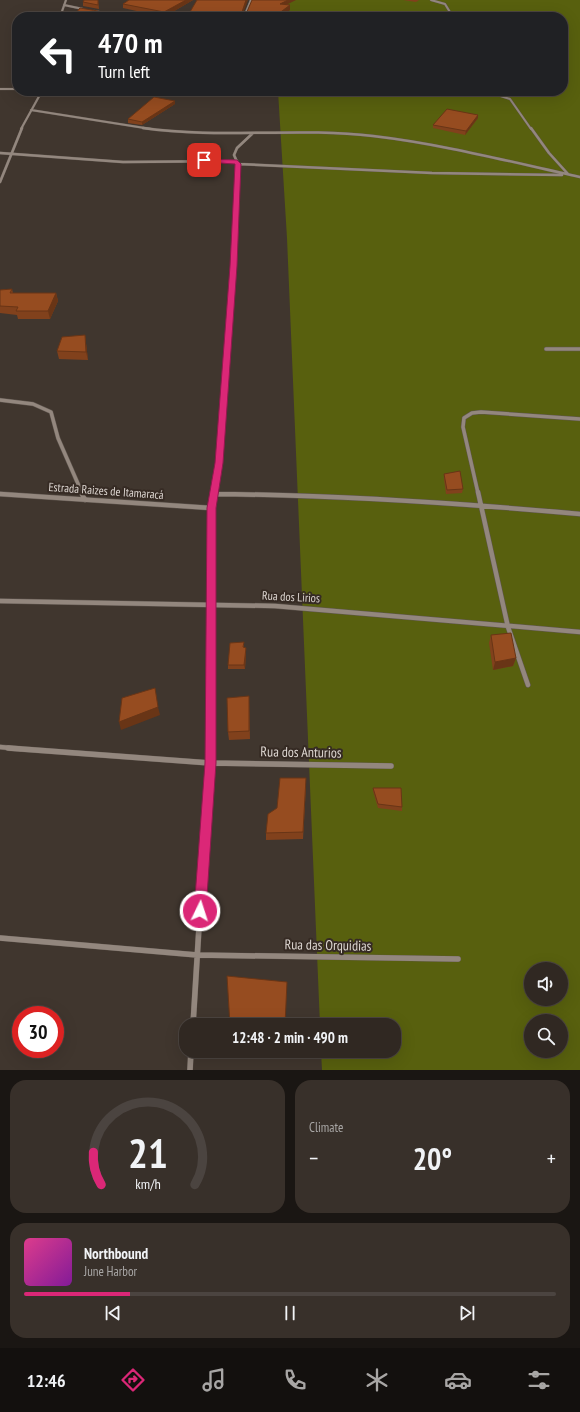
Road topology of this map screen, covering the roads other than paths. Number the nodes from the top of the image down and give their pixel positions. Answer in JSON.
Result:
{"nodes":[{"id":1,"x":66,"y":0,"type":"edge"},
{"id":2,"x":247,"y":0,"type":"edge"},
{"id":3,"x":251,"y":0,"type":"edge"},
{"id":4,"x":431,"y":0,"type":"edge"},
{"id":5,"x":64,"y":5,"type":"junction"},
{"id":6,"x":62,"y":12,"type":"edge"},
{"id":7,"x":99,"y":12,"type":"edge"},
{"id":8,"x":246,"y":12,"type":"edge"},
{"id":9,"x":450,"y":12,"type":"edge"},
{"id":10,"x":0,"y":89,"type":"edge"},
{"id":11,"x":12,"y":89,"type":"edge"},
{"id":12,"x":39,"y":96,"type":"edge"},
{"id":13,"x":501,"y":96,"type":"edge"},
{"id":14,"x":32,"y":110,"type":"junction"},
{"id":15,"x":253,"y":133,"type":"junction"},
{"id":16,"x":0,"y":153,"type":"edge"},
{"id":17,"x":11,"y":154,"type":"junction"},
{"id":18,"x":237,"y":163,"type":"junction"},
{"id":19,"x":569,"y":175,"type":"junction"},
{"id":20,"x":580,"y":177,"type":"edge"},
{"id":21,"x":0,"y":182,"type":"edge"},
{"id":22,"x":546,"y":348,"type":"dead end"},
{"id":23,"x":580,"y":349,"type":"edge"},
{"id":24,"x":0,"y":400,"type":"edge"},
{"id":25,"x":580,"y":419,"type":"edge"},
{"id":26,"x":0,"y":494,"type":"edge"},
{"id":27,"x":214,"y":494,"type":"junction"},
{"id":28,"x":85,"y":500,"type":"junction"},
{"id":29,"x":481,"y":506,"type":"junction"},
{"id":30,"x":211,"y":508,"type":"junction"},
{"id":31,"x":580,"y":514,"type":"edge"},
{"id":32,"x":0,"y":601,"type":"edge"},
{"id":33,"x":211,"y":605,"type":"junction"},
{"id":34,"x":508,"y":627,"type":"junction"},
{"id":35,"x":580,"y":632,"type":"edge"},
{"id":36,"x":528,"y":685,"type":"dead end"},
{"id":37,"x":0,"y":747,"type":"edge"},
{"id":38,"x":210,"y":763,"type":"junction"},
{"id":39,"x":391,"y":766,"type":"dead end"},
{"id":40,"x":0,"y":938,"type":"edge"},
{"id":41,"x":197,"y":955,"type":"junction"},
{"id":42,"x":458,"y":958,"type":"dead end"},
{"id":43,"x":193,"y":1018,"type":"edge"},
{"id":44,"x":191,"y":1058,"type":"edge"},
{"id":45,"x":190,"y":1070,"type":"edge"}],
"edges":[{"from":1,"to":5,"type":"street"},
{"from":2,"to":3,"type":"street"},
{"from":3,"to":8,"type":"street"},
{"from":4,"to":9,"type":"street"},
{"from":5,"to":6,"type":"street"},
{"from":5,"to":7,"type":"street"},
{"from":10,"to":11,"type":"street"},
{"from":12,"to":14,"type":"street"},
{"from":13,"to":19,"type":"street"},
{"from":14,"to":15,"type":"street"},
{"from":14,"to":17,"type":"street"},
{"from":15,"to":18,"type":"street"},
{"from":15,"to":19,"type":"street"},
{"from":16,"to":17,"type":"street"},
{"from":17,"to":18,"type":"street"},
{"from":17,"to":21,"type":"street"},
{"from":18,"to":19,"type":"street"},
{"from":18,"to":27,"type":"street"},
{"from":19,"to":20,"type":"street"},
{"from":22,"to":23,"type":"street"},
{"from":24,"to":28,"type":"street"},
{"from":25,"to":29,"type":"street"},
{"from":26,"to":28,"type":"street","name":"Estrada Raizes de Itamaracá"},
{"from":27,"to":29,"type":"street"},
{"from":27,"to":30,"type":"street"},
{"from":28,"to":30,"type":"street","name":"Estrada Raizes de Itamaracá"},
{"from":29,"to":31,"type":"street"},
{"from":29,"to":34,"type":"street"},
{"from":30,"to":33,"type":"street"},
{"from":32,"to":33,"type":"street","name":"Rua dos Lirios"},
{"from":33,"to":34,"type":"street","name":"Rua dos Lirios"},
{"from":33,"to":38,"type":"street"},
{"from":34,"to":35,"type":"street","name":"Rua dos Lirios"},
{"from":34,"to":36,"type":"street"},
{"from":37,"to":38,"type":"street","name":"Rua dos Anturios"},
{"from":38,"to":39,"type":"street","name":"Rua dos Anturios"},
{"from":38,"to":41,"type":"street"},
{"from":40,"to":41,"type":"street","name":"Rua das Orquidias"},
{"from":41,"to":42,"type":"street","name":"Rua das Orquidias"},
{"from":41,"to":43,"type":"street"},
{"from":44,"to":45,"type":"street"}]}
